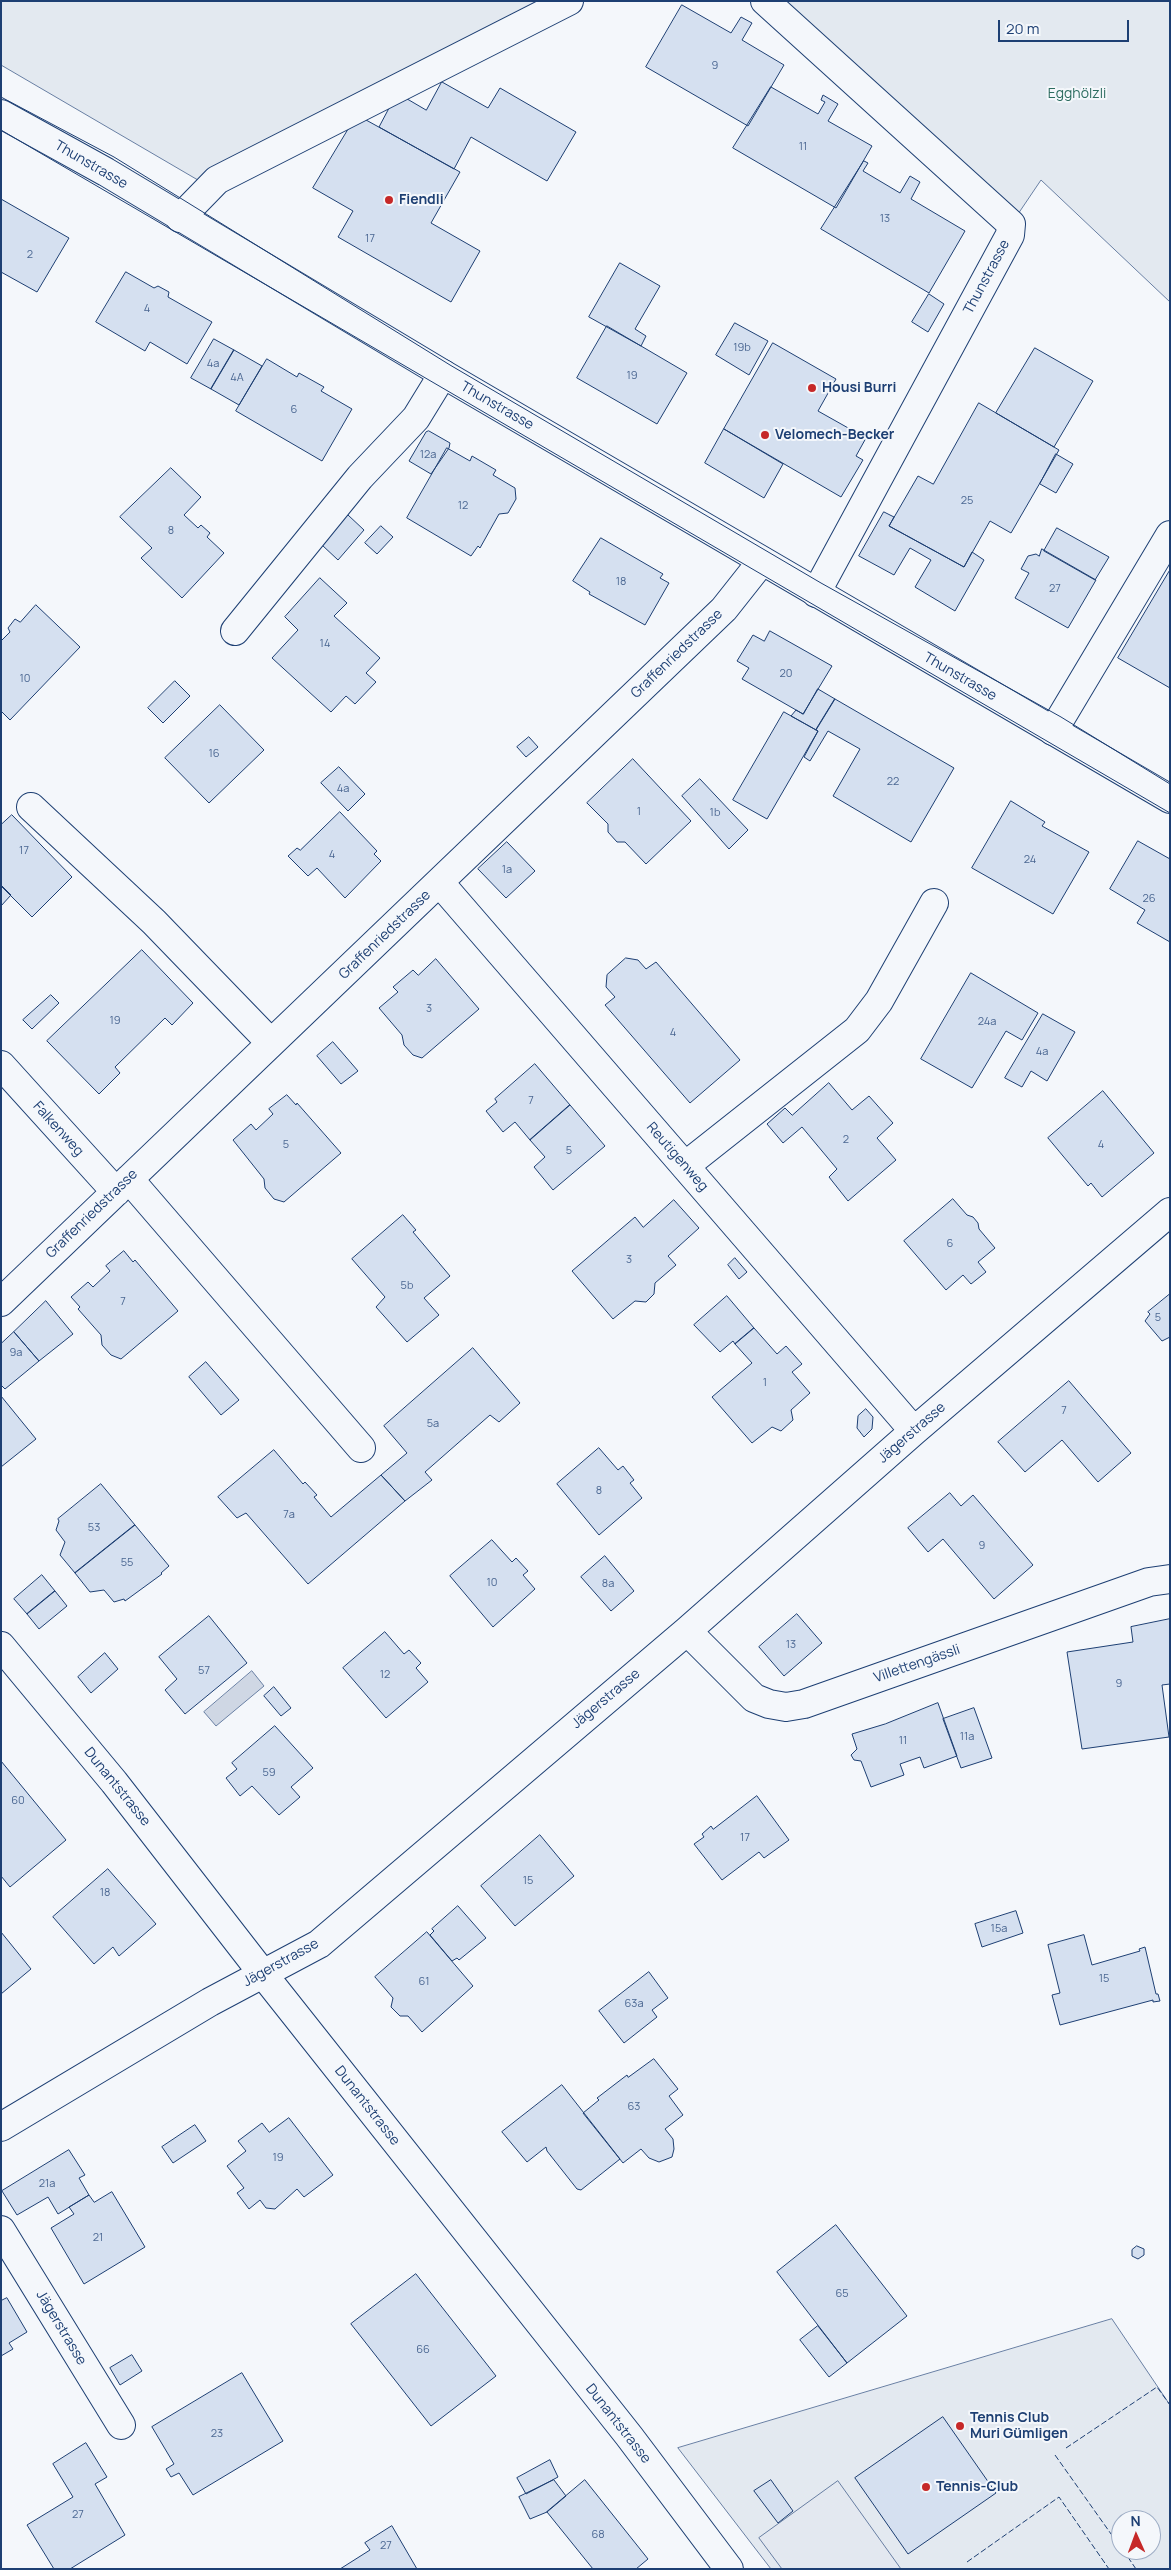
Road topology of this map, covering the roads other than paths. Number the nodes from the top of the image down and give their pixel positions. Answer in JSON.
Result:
{"nodes":[{"id":1,"x":570,"y":1,"type":"edge"},
{"id":2,"x":765,"y":1,"type":"edge"},
{"id":3,"x":1,"y":114,"type":"edge"},
{"id":4,"x":180,"y":218,"type":"junction"},
{"id":5,"x":443,"y":374,"type":"junction"},
{"id":6,"x":1170,"y":535,"type":"edge"},
{"id":7,"x":762,"y":561,"type":"junction"},
{"id":8,"x":816,"y":593,"type":"junction"},
{"id":9,"x":235,"y":631,"type":"dead end"},
{"id":10,"x":1053,"y":731,"type":"junction"},
{"id":11,"x":1170,"y":799,"type":"edge"},
{"id":12,"x":31,"y":807,"type":"dead end"},
{"id":13,"x":440,"y":883,"type":"junction"},
{"id":14,"x":934,"y":903,"type":"dead end"},
{"id":15,"x":272,"y":1043,"type":"junction"},
{"id":16,"x":1,"y":1065,"type":"edge"},
{"id":17,"x":685,"y":1166,"type":"junction"},
{"id":18,"x":122,"y":1185,"type":"junction"},
{"id":19,"x":1170,"y":1212,"type":"edge"},
{"id":20,"x":1,"y":1302,"type":"edge"},
{"id":21,"x":914,"y":1431,"type":"junction"},
{"id":22,"x":361,"y":1448,"type":"dead end"},
{"id":23,"x":1170,"y":1579,"type":"edge"},
{"id":24,"x":687,"y":1631,"type":"junction"},
{"id":25,"x":1,"y":1646,"type":"edge"},
{"id":26,"x":262,"y":1974,"type":"junction"},
{"id":27,"x":1,"y":2127,"type":"edge"},
{"id":28,"x":1,"y":2230,"type":"edge"},
{"id":29,"x":121,"y":2425,"type":"dead end"},
{"id":30,"x":729,"y":2569,"type":"edge"}],
"edges":[{"from":1,"to":4,"type":"street"},
{"from":2,"to":8,"type":"street","name":"Thunstrasse"},
{"from":3,"to":4,"type":"street","name":"Thunstrasse"},
{"from":4,"to":5,"type":"street","name":"Thunstrasse"},
{"from":5,"to":7,"type":"street","name":"Thunstrasse"},
{"from":5,"to":9,"type":"street"},
{"from":6,"to":10,"type":"street"},
{"from":7,"to":8,"type":"street","name":"Thunstrasse"},
{"from":7,"to":13,"type":"street","name":"Graffenriedstrasse"},
{"from":8,"to":10,"type":"street","name":"Thunstrasse"},
{"from":10,"to":11,"type":"street","name":"Thunstrasse"},
{"from":12,"to":15,"type":"street"},
{"from":13,"to":15,"type":"street","name":"Graffenriedstrasse"},
{"from":13,"to":17,"type":"street","name":"Reutigenweg"},
{"from":14,"to":17,"type":"street"},
{"from":15,"to":18,"type":"street","name":"Graffenriedstrasse"},
{"from":16,"to":18,"type":"street","name":"Falkenweg"},
{"from":17,"to":21,"type":"street","name":"Reutigenweg"},
{"from":18,"to":20,"type":"street","name":"Graffenriedstrasse"},
{"from":18,"to":22,"type":"street","name":"Falkenweg"},
{"from":19,"to":21,"type":"street","name":"Jägerstrasse"},
{"from":21,"to":24,"type":"street","name":"Jägerstrasse"},
{"from":23,"to":24,"type":"street","name":"Villettengässli"},
{"from":24,"to":26,"type":"street","name":"Jägerstrasse"},
{"from":25,"to":26,"type":"street","name":"Dunantstrasse"},
{"from":26,"to":27,"type":"street","name":"Jägerstrasse"},
{"from":26,"to":30,"type":"street","name":"Dunantstrasse"},
{"from":28,"to":29,"type":"street","name":"Jägerstrasse"}]}
